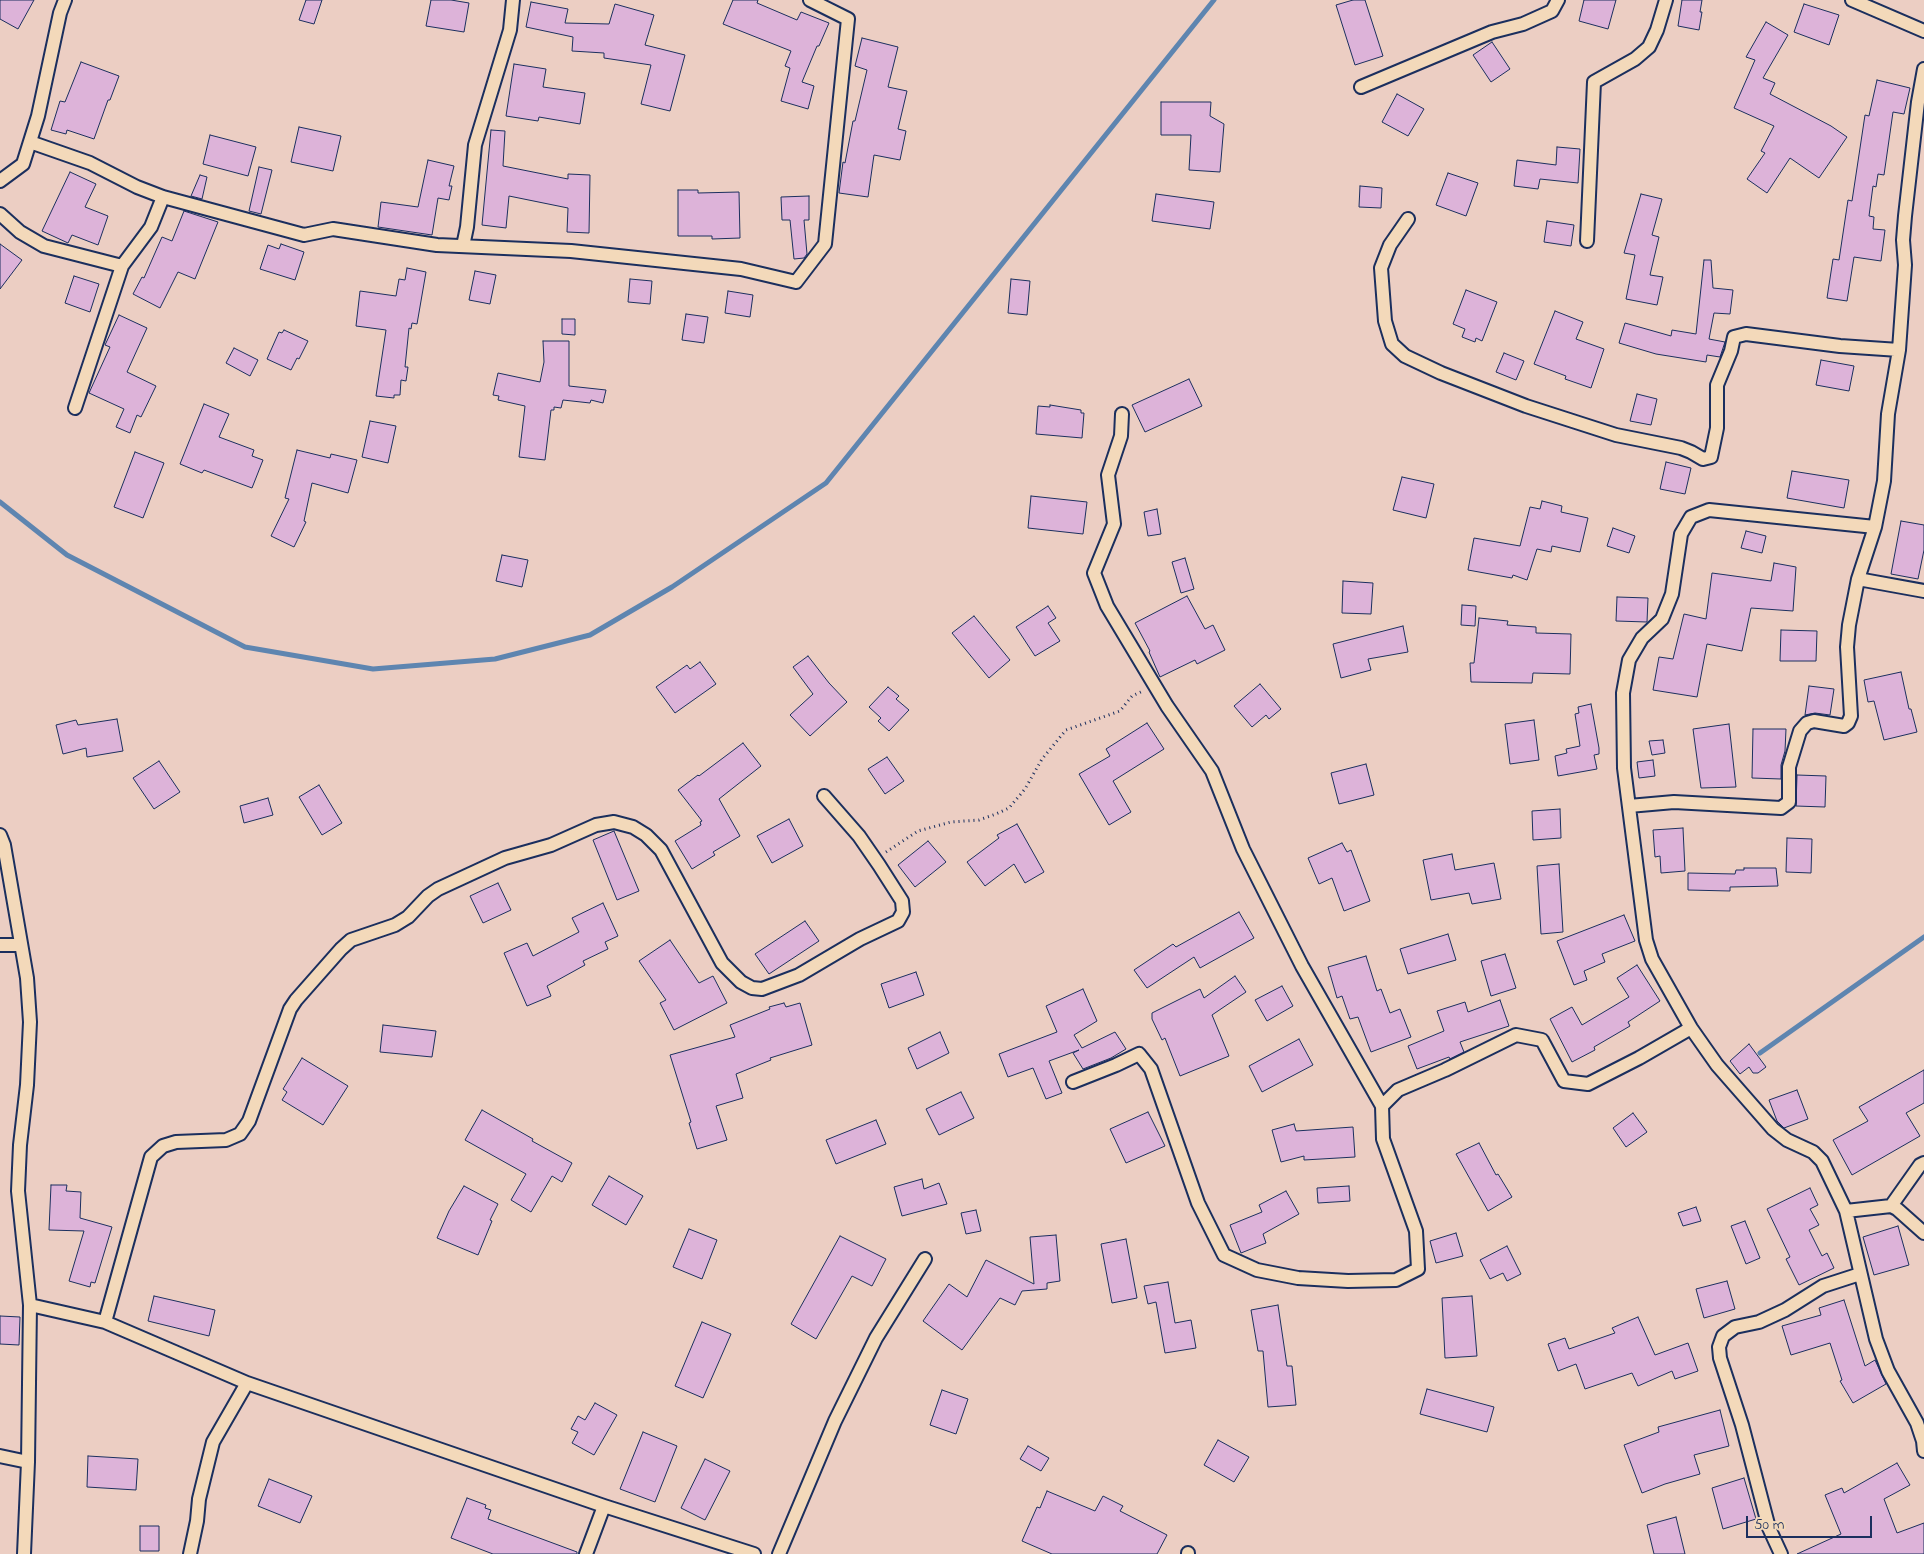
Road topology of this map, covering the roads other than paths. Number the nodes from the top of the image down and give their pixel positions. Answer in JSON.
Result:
{"nodes":[{"id":1,"x":66,"y":0,"type":"edge"},
{"id":2,"x":513,"y":0,"type":"edge"},
{"id":3,"x":810,"y":0,"type":"edge"},
{"id":4,"x":1558,"y":0,"type":"edge"},
{"id":5,"x":1666,"y":0,"type":"edge"},
{"id":6,"x":1852,"y":0,"type":"edge"},
{"id":7,"x":1924,"y":31,"type":"edge"},
{"id":8,"x":1924,"y":70,"type":"edge"},
{"id":9,"x":1361,"y":87,"type":"dead end"},
{"id":10,"x":30,"y":142,"type":"junction"},
{"id":11,"x":0,"y":181,"type":"edge"},
{"id":12,"x":163,"y":197,"type":"junction"},
{"id":13,"x":0,"y":214,"type":"edge"},
{"id":14,"x":1408,"y":219,"type":"dead end"},
{"id":15,"x":1587,"y":241,"type":"dead end"},
{"id":16,"x":463,"y":246,"type":"junction"},
{"id":17,"x":122,"y":266,"type":"junction"},
{"id":18,"x":1899,"y":350,"type":"junction"},
{"id":19,"x":75,"y":408,"type":"dead end"},
{"id":20,"x":1122,"y":414,"type":"dead end"},
{"id":21,"x":1875,"y":526,"type":"junction"},
{"id":22,"x":1858,"y":579,"type":"junction"},
{"id":23,"x":1924,"y":591,"type":"edge"},
{"id":24,"x":824,"y":796,"type":"dead end"},
{"id":25,"x":1629,"y":806,"type":"junction"},
{"id":26,"x":0,"y":836,"type":"edge"},
{"id":27,"x":0,"y":945,"type":"edge"},
{"id":28,"x":21,"y":945,"type":"junction"},
{"id":29,"x":1691,"y":1028,"type":"junction"},
{"id":30,"x":1074,"y":1082,"type":"dead end"},
{"id":31,"x":1382,"y":1106,"type":"junction"},
{"id":32,"x":1924,"y":1164,"type":"edge"},
{"id":33,"x":1891,"y":1206,"type":"junction"},
{"id":34,"x":1846,"y":1211,"type":"junction"},
{"id":35,"x":1924,"y":1233,"type":"edge"},
{"id":36,"x":925,"y":1260,"type":"dead end"},
{"id":37,"x":1860,"y":1274,"type":"junction"},
{"id":38,"x":30,"y":1305,"type":"junction"},
{"id":39,"x":105,"y":1322,"type":"junction"},
{"id":40,"x":247,"y":1383,"type":"junction"},
{"id":41,"x":1924,"y":1451,"type":"edge"},
{"id":42,"x":0,"y":1456,"type":"edge"},
{"id":43,"x":28,"y":1462,"type":"junction"},
{"id":44,"x":604,"y":1506,"type":"junction"},
{"id":45,"x":24,"y":1554,"type":"edge"},
{"id":46,"x":190,"y":1554,"type":"edge"},
{"id":47,"x":586,"y":1554,"type":"edge"},
{"id":48,"x":754,"y":1554,"type":"edge"},
{"id":49,"x":779,"y":1554,"type":"edge"},
{"id":50,"x":1780,"y":1554,"type":"edge"}],
"edges":[{"from":1,"to":10,"type":"street"},
{"from":2,"to":16,"type":"street"},
{"from":3,"to":16,"type":"street"},
{"from":4,"to":9,"type":"street"},
{"from":5,"to":15,"type":"street"},
{"from":6,"to":7,"type":"street"},
{"from":8,"to":18,"type":"street"},
{"from":10,"to":11,"type":"street"},
{"from":10,"to":12,"type":"street"},
{"from":12,"to":16,"type":"street"},
{"from":12,"to":17,"type":"street"},
{"from":13,"to":17,"type":"street"},
{"from":14,"to":18,"type":"street"},
{"from":17,"to":19,"type":"street"},
{"from":18,"to":21,"type":"street"},
{"from":20,"to":31,"type":"street"},
{"from":21,"to":22,"type":"street"},
{"from":21,"to":25,"type":"street"},
{"from":22,"to":23,"type":"street"},
{"from":22,"to":25,"type":"street"},
{"from":24,"to":39,"type":"street"},
{"from":25,"to":29,"type":"street"},
{"from":26,"to":28,"type":"street"},
{"from":27,"to":28,"type":"street"},
{"from":28,"to":38,"type":"street"},
{"from":29,"to":31,"type":"street"},
{"from":29,"to":34,"type":"street"},
{"from":30,"to":31,"type":"street"},
{"from":32,"to":33,"type":"street"},
{"from":33,"to":34,"type":"street"},
{"from":33,"to":35,"type":"street"},
{"from":34,"to":37,"type":"street"},
{"from":36,"to":49,"type":"street"},
{"from":37,"to":41,"type":"street"},
{"from":37,"to":50,"type":"street"},
{"from":38,"to":39,"type":"street"},
{"from":38,"to":43,"type":"street"},
{"from":39,"to":40,"type":"street"},
{"from":40,"to":44,"type":"street"},
{"from":40,"to":46,"type":"street"},
{"from":42,"to":43,"type":"street"},
{"from":43,"to":45,"type":"street"},
{"from":44,"to":47,"type":"street"},
{"from":44,"to":48,"type":"street"}]}
